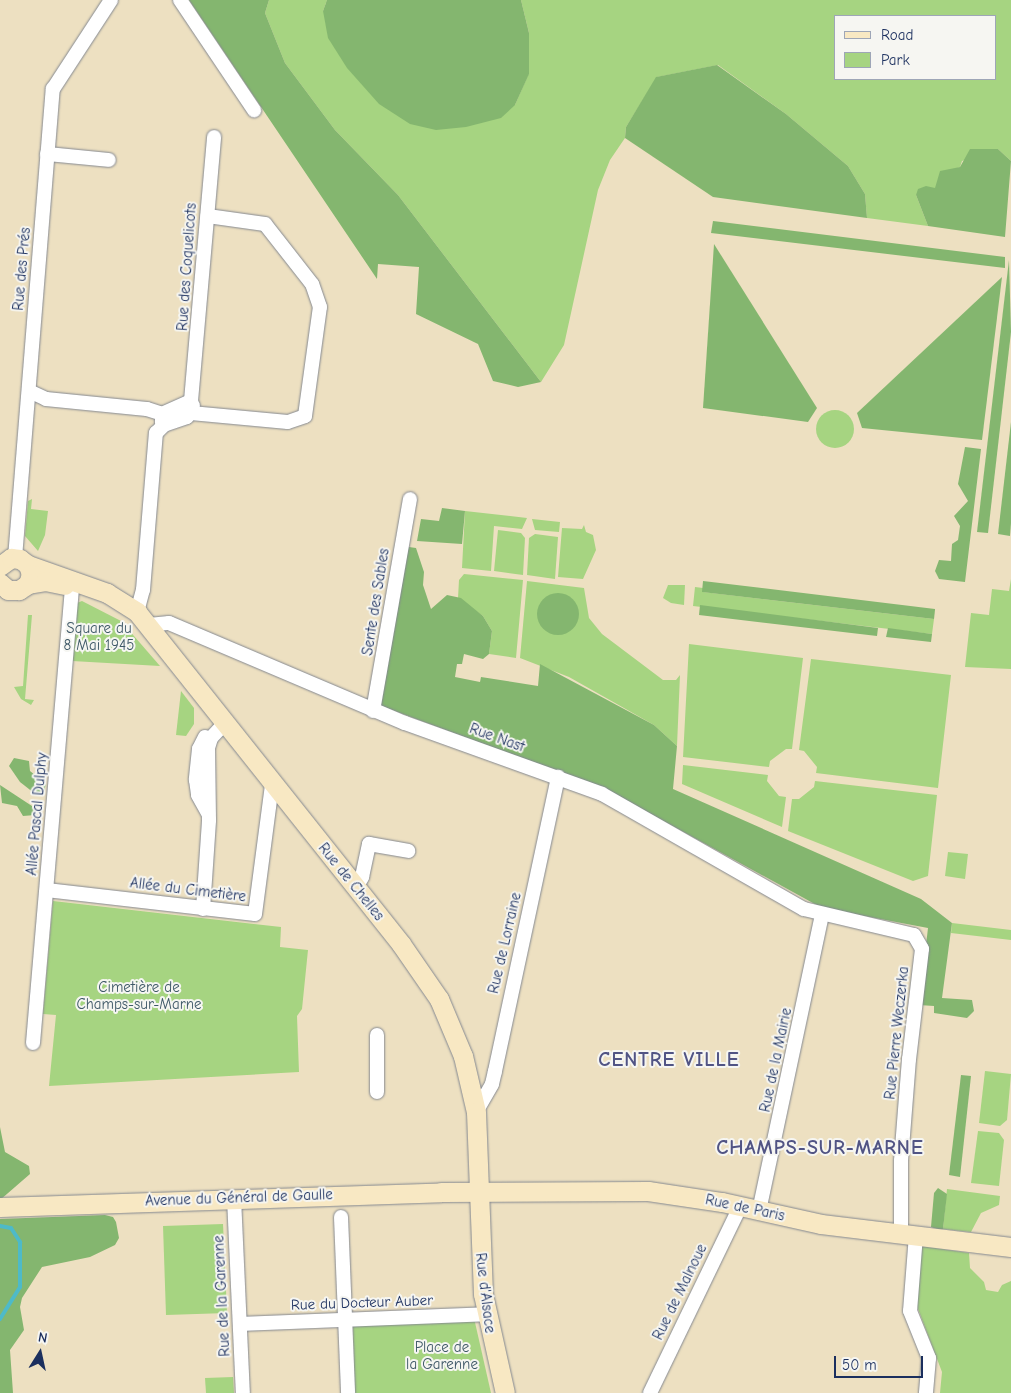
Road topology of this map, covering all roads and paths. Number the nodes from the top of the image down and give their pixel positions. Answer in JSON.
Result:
{"nodes":[{"id":1,"x":111,"y":0,"type":"edge"},
{"id":2,"x":180,"y":0,"type":"edge"},
{"id":3,"x":254,"y":110,"type":"dead end"},
{"id":4,"x":214,"y":136,"type":"dead end"},
{"id":5,"x":48,"y":154,"type":"junction"},
{"id":6,"x":108,"y":160,"type":"dead end"},
{"id":7,"x":208,"y":216,"type":"junction"},
{"id":8,"x":29,"y":391,"type":"junction"},
{"id":9,"x":46,"y":399,"type":"junction"},
{"id":10,"x":27,"y":407,"type":"junction"},
{"id":11,"x":191,"y":407,"type":"junction"},
{"id":12,"x":163,"y":420,"type":"junction"},
{"id":13,"x":410,"y":499,"type":"dead end"},
{"id":14,"x":9,"y":562,"type":"edge"},
{"id":15,"x":0,"y":584,"type":"edge"},
{"id":16,"x":28,"y":584,"type":"junction"},
{"id":17,"x":72,"y":587,"type":"junction"},
{"id":18,"x":143,"y":619,"type":"junction"},
{"id":19,"x":172,"y":660,"type":"junction"},
{"id":20,"x":373,"y":710,"type":"junction"},
{"id":21,"x":221,"y":721,"type":"junction"},
{"id":22,"x":558,"y":777,"type":"junction"},
{"id":23,"x":272,"y":784,"type":"junction"},
{"id":24,"x":408,"y":851,"type":"dead end"},
{"id":25,"x":356,"y":888,"type":"junction"},
{"id":26,"x":47,"y":890,"type":"junction"},
{"id":27,"x":203,"y":909,"type":"junction"},
{"id":28,"x":822,"y":915,"type":"junction"},
{"id":29,"x":377,"y":1035,"type":"dead end"},
{"id":30,"x":33,"y":1043,"type":"dead end"},
{"id":31,"x":377,"y":1092,"type":"dead end"},
{"id":32,"x":476,"y":1112,"type":"junction"},
{"id":33,"x":478,"y":1191,"type":"junction"},
{"id":34,"x":234,"y":1198,"type":"junction"},
{"id":35,"x":0,"y":1207,"type":"edge"},
{"id":36,"x":749,"y":1209,"type":"junction"},
{"id":37,"x":341,"y":1217,"type":"dead end"},
{"id":38,"x":908,"y":1234,"type":"junction"},
{"id":39,"x":1011,"y":1247,"type":"edge"},
{"id":40,"x":485,"y":1314,"type":"junction"},
{"id":41,"x":346,"y":1320,"type":"junction"},
{"id":42,"x":240,"y":1324,"type":"junction"},
{"id":43,"x":243,"y":1393,"type":"edge"},
{"id":44,"x":348,"y":1393,"type":"edge"},
{"id":45,"x":505,"y":1393,"type":"edge"},
{"id":46,"x":650,"y":1393,"type":"edge"},
{"id":47,"x":926,"y":1393,"type":"edge"}],
"edges":[{"from":1,"to":5,"type":"street","name":"Rue des Prés"},
{"from":2,"to":3,"type":"street"},
{"from":4,"to":7,"type":"street","name":"Rue des Coquelicots"},
{"from":5,"to":6,"type":"street"},
{"from":5,"to":8,"type":"street","name":"Rue des Prés"},
{"from":7,"to":11,"type":"street","name":"Rue des Coquelicots"},
{"from":7,"to":11,"type":"street"},
{"from":8,"to":9,"type":"street"},
{"from":8,"to":10,"type":"street","name":"Rue des Prés"},
{"from":9,"to":10,"type":"street"},
{"from":9,"to":12,"type":"street"},
{"from":10,"to":14,"type":"street","name":"Rue des Prés"},
{"from":11,"to":12,"type":"street"},
{"from":12,"to":18,"type":"street"},
{"from":13,"to":20,"type":"street","name":"Sente des Sables"},
{"from":14,"to":16,"type":"main road"},
{"from":14,"to":18,"type":"main road"},
{"from":15,"to":16,"type":"main road"},
{"from":16,"to":17,"type":"main road"},
{"from":17,"to":19,"type":"main road"},
{"from":17,"to":26,"type":"street","name":"Allée Pascal Dulphy"},
{"from":18,"to":19,"type":"main road","name":"Rue de Chelles"},
{"from":18,"to":20,"type":"street","name":"Rue Nast"},
{"from":19,"to":21,"type":"main road","name":"Rue de Chelles"},
{"from":20,"to":22,"type":"street","name":"Rue Nast"},
{"from":21,"to":23,"type":"main road","name":"Rue de Chelles"},
{"from":21,"to":27,"type":"street"},
{"from":22,"to":28,"type":"street","name":"Rue Nast"},
{"from":22,"to":32,"type":"street","name":"Rue de Lorraine"},
{"from":23,"to":25,"type":"main road","name":"Rue de Chelles"},
{"from":23,"to":27,"type":"street","name":"Allée du Cimetière"},
{"from":24,"to":25,"type":"street"},
{"from":25,"to":32,"type":"main road","name":"Rue de Chelles"},
{"from":26,"to":27,"type":"street","name":"Allée du Cimetière"},
{"from":26,"to":30,"type":"street","name":"Allée Pascal Dulphy"},
{"from":28,"to":36,"type":"street","name":"Rue de la Mairie"},
{"from":28,"to":38,"type":"street","name":"Rue Pierre Weczerka"},
{"from":29,"to":31,"type":"street"},
{"from":32,"to":33,"type":"main road","name":"Rue de Chelles"},
{"from":33,"to":34,"type":"main road","name":"Avenue du Général de Gaulle"},
{"from":33,"to":36,"type":"main road","name":"Rue de Paris"},
{"from":33,"to":40,"type":"main road","name":"Rue d'Alsace"},
{"from":34,"to":35,"type":"main road","name":"Avenue du Général de Gaulle"},
{"from":34,"to":42,"type":"street","name":"Rue de la Garenne"},
{"from":36,"to":38,"type":"main road","name":"Rue de Paris"},
{"from":36,"to":46,"type":"street","name":"Rue de Malnoue"},
{"from":37,"to":41,"type":"street"},
{"from":38,"to":39,"type":"main road","name":"Rue de Paris"},
{"from":38,"to":47,"type":"street","name":"Rue Pierre Weczerka"},
{"from":40,"to":41,"type":"street","name":"Rue du Docteur Auber"},
{"from":40,"to":45,"type":"main road","name":"Rue d'Alsace"},
{"from":41,"to":42,"type":"street","name":"Rue du Docteur Auber"},
{"from":41,"to":44,"type":"street"},
{"from":42,"to":43,"type":"street","name":"Rue de la Garenne"}]}
